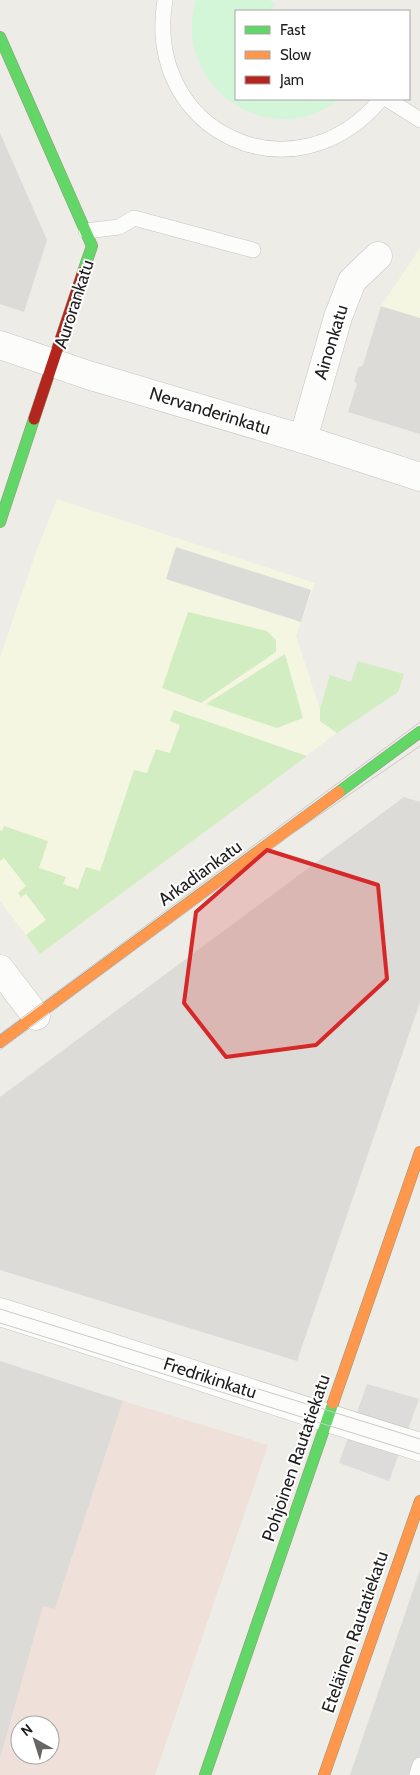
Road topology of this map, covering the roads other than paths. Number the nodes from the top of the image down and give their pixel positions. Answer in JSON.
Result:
{"nodes":[{"id":1,"x":165,"y":0,"type":"edge"},
{"id":2,"x":0,"y":37,"type":"edge"},
{"id":3,"x":379,"y":100,"type":"edge"},
{"id":4,"x":389,"y":100,"type":"edge"},
{"id":5,"x":420,"y":120,"type":"edge"},
{"id":6,"x":86,"y":231,"type":"junction"},
{"id":7,"x":254,"y":250,"type":"dead end"},
{"id":8,"x":378,"y":256,"type":"dead end"},
{"id":9,"x":0,"y":345,"type":"edge"},
{"id":10,"x":54,"y":363,"type":"junction"},
{"id":11,"x":303,"y":439,"type":"junction"},
{"id":12,"x":420,"y":477,"type":"edge"},
{"id":13,"x":0,"y":522,"type":"edge"},
{"id":14,"x":420,"y":732,"type":"edge"},
{"id":15,"x":0,"y":969,"type":"edge"},
{"id":16,"x":36,"y":1016,"type":"junction"},
{"id":17,"x":0,"y":1042,"type":"edge"},
{"id":18,"x":420,"y":1152,"type":"edge"},
{"id":19,"x":0,"y":1312,"type":"edge"},
{"id":20,"x":340,"y":1422,"type":"junction"},
{"id":21,"x":412,"y":1444,"type":"edge"},
{"id":22,"x":420,"y":1500,"type":"edge"},
{"id":23,"x":420,"y":1764,"type":"edge"},
{"id":24,"x":205,"y":1775,"type":"edge"},
{"id":25,"x":324,"y":1775,"type":"edge"},
{"id":26,"x":417,"y":1775,"type":"edge"}],
"edges":[{"from":1,"to":3,"type":"lane"},
{"from":2,"to":6,"type":"street","name":"Aurorankatu"},
{"from":4,"to":5,"type":"lane"},
{"from":6,"to":7,"type":"lane"},
{"from":6,"to":10,"type":"street","name":"Aurorankatu"},
{"from":8,"to":11,"type":"street","name":"Ainonkatu"},
{"from":9,"to":10,"type":"street","name":"Nervanderinkatu"},
{"from":10,"to":11,"type":"street","name":"Nervanderinkatu"},
{"from":10,"to":13,"type":"street","name":"Aurorankatu"},
{"from":11,"to":12,"type":"street","name":"Nervanderinkatu"},
{"from":14,"to":16,"type":"street","name":"Arkadiankatu"},
{"from":15,"to":16,"type":"street"},
{"from":16,"to":17,"type":"street","name":"Arkadiankatu"},
{"from":18,"to":20,"type":"street","name":"Pohjoinen Rautatiekatu"},
{"from":19,"to":20,"type":"street","name":"Fredrikinkatu"},
{"from":20,"to":21,"type":"street","name":"Fredrikinkatu"},
{"from":20,"to":24,"type":"street","name":"Pohjoinen Rautatiekatu"},
{"from":22,"to":25,"type":"street","name":"Eteläinen Rautatiekatu"},
{"from":23,"to":26,"type":"lane"}]}
